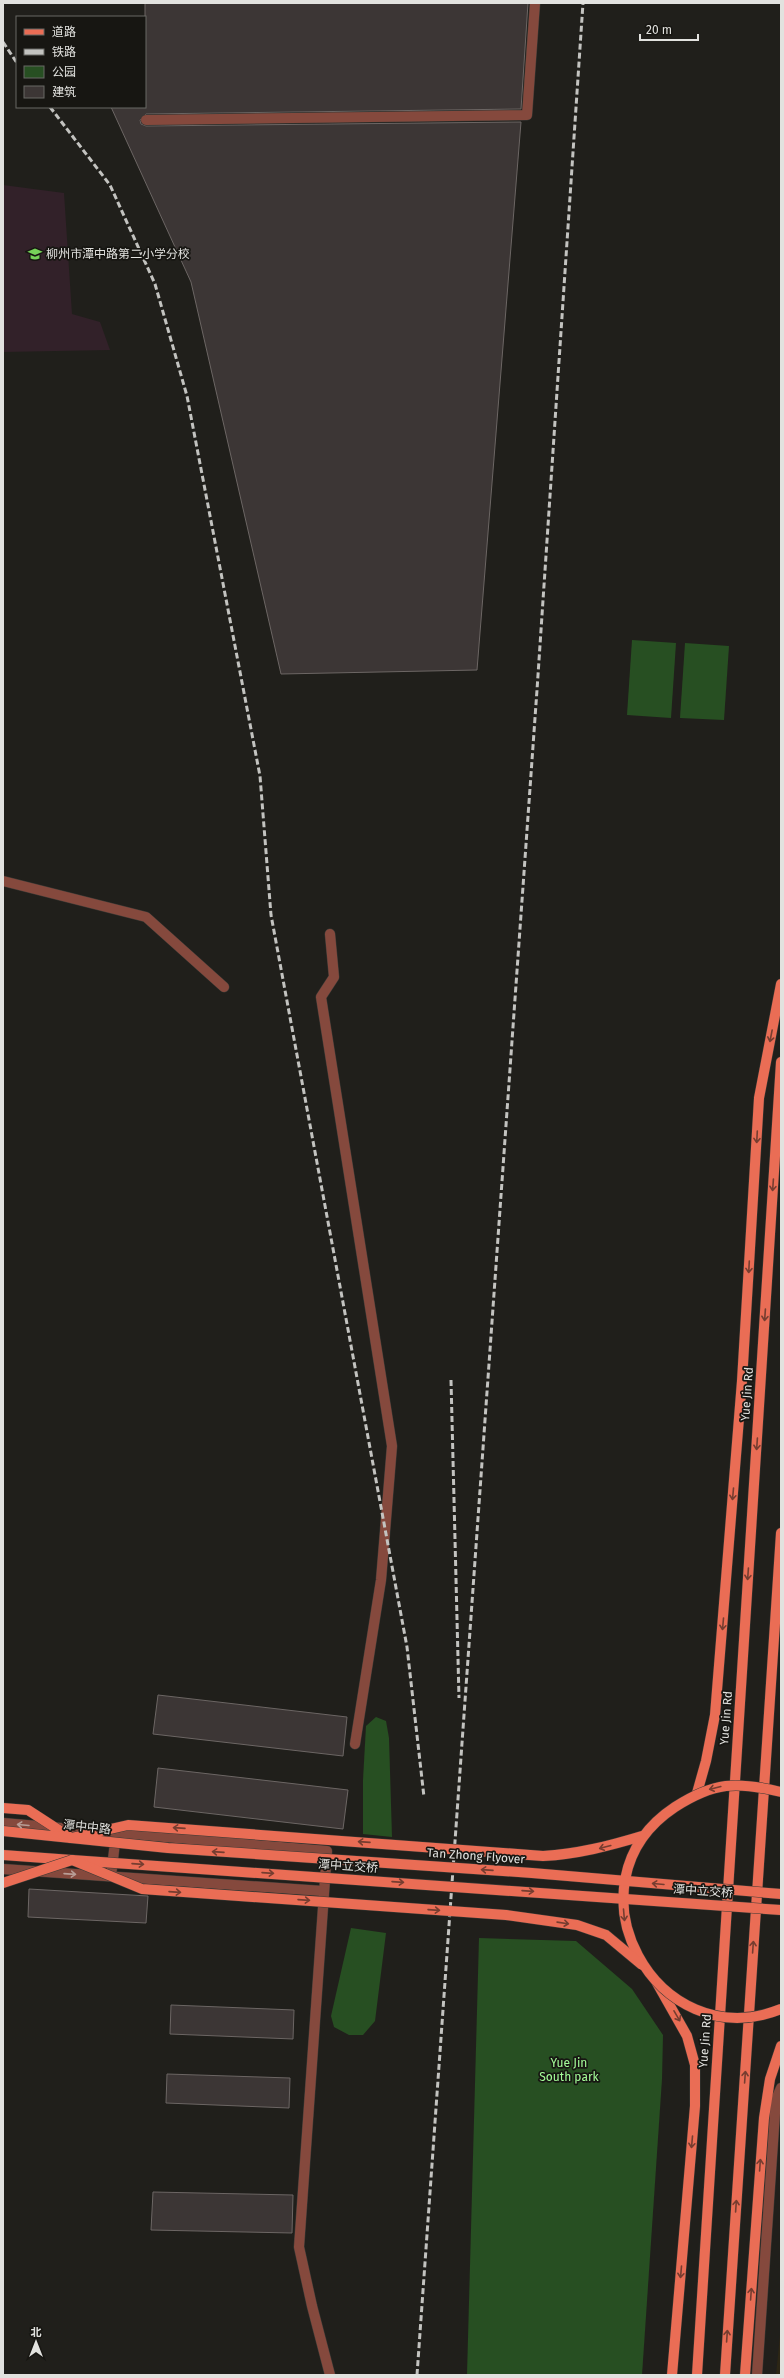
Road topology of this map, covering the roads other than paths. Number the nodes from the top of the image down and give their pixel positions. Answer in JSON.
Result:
{"nodes":[{"id":1,"x":535,"y":3,"type":"edge"},
{"id":2,"x":146,"y":120,"type":"dead end"},
{"id":3,"x":3,"y":881,"type":"edge"},
{"id":4,"x":330,"y":934,"type":"dead end"},
{"id":5,"x":781,"y":984,"type":"edge"},
{"id":6,"x":224,"y":987,"type":"dead end"},
{"id":7,"x":781,"y":1062,"type":"edge"},
{"id":8,"x":781,"y":1534,"type":"edge"},
{"id":9,"x":355,"y":1744,"type":"dead end"},
{"id":10,"x":781,"y":1792,"type":"edge"},
{"id":11,"x":697,"y":1793,"type":"junction"},
{"id":12,"x":3,"y":1808,"type":"edge"},
{"id":13,"x":3,"y":1823,"type":"edge"},
{"id":14,"x":3,"y":1831,"type":"edge"},
{"id":15,"x":116,"y":1832,"type":"junction"},
{"id":16,"x":642,"y":1836,"type":"junction"},
{"id":17,"x":71,"y":1838,"type":"junction"},
{"id":18,"x":168,"y":1848,"type":"joint"},
{"id":19,"x":3,"y":1855,"type":"edge"},
{"id":20,"x":72,"y":1860,"type":"junction"},
{"id":21,"x":3,"y":1869,"type":"edge"},
{"id":22,"x":111,"y":1876,"type":"junction"},
{"id":23,"x":3,"y":1883,"type":"edge"},
{"id":24,"x":323,"y":1891,"type":"junction"},
{"id":25,"x":781,"y":1894,"type":"edge"},
{"id":26,"x":781,"y":1910,"type":"edge"},
{"id":27,"x":642,"y":1966,"type":"junction"},
{"id":28,"x":657,"y":1983,"type":"junction"},
{"id":29,"x":781,"y":2009,"type":"edge"},
{"id":30,"x":781,"y":2046,"type":"edge"},
{"id":31,"x":781,"y":2088,"type":"edge"},
{"id":32,"x":330,"y":2375,"type":"edge"},
{"id":33,"x":672,"y":2375,"type":"edge"},
{"id":34,"x":697,"y":2375,"type":"edge"},
{"id":35,"x":725,"y":2375,"type":"edge"},
{"id":36,"x":745,"y":2375,"type":"edge"},
{"id":37,"x":757,"y":2375,"type":"edge"}],
"edges":[{"from":1,"to":2,"type":"street"},
{"from":3,"to":6,"type":"street"},
{"from":4,"to":9,"type":"street"},
{"from":5,"to":11,"type":"main road","one_way":true},
{"from":7,"to":34,"type":"main road","name":"Yue Jin Rd","one_way":true},
{"from":35,"to":8,"type":"main road","one_way":true},
{"from":10,"to":11,"type":"main road","one_way":true,"bridge":true},
{"from":11,"to":16,"type":"main road","bridge":true},
{"from":12,"to":17,"type":"main road","bridge":true},
{"from":15,"to":13,"type":"street","one_way":true},
{"from":14,"to":17,"type":"main road","name":"潭中中路","bridge":true},
{"from":15,"to":22,"type":"street"},
{"from":15,"to":24,"type":"street"},
{"from":16,"to":17,"type":"main road","one_way":true,"bridge":true},
{"from":16,"to":27,"type":"main road","one_way":true,"bridge":true},
{"from":17,"to":18,"type":"main road","name":"潭中中路","bridge":true},
{"from":25,"to":18,"type":"main road","name":"Tan Zhong Flyover","one_way":true,"bridge":true},
{"from":19,"to":20,"type":"main road"},
{"from":20,"to":23,"type":"main road","bridge":true},
{"from":20,"to":26,"type":"main road","name":"潭中立交桥","one_way":true,"bridge":true},
{"from":20,"to":27,"type":"main road","one_way":true,"bridge":true},
{"from":21,"to":22,"type":"street","one_way":true},
{"from":22,"to":24,"type":"street"},
{"from":24,"to":32,"type":"street"},
{"from":27,"to":28,"type":"main road","bridge":true},
{"from":28,"to":29,"type":"main road","bridge":true},
{"from":28,"to":33,"type":"main road","one_way":true},
{"from":36,"to":30,"type":"main road","one_way":true},
{"from":31,"to":37,"type":"street"}]}
